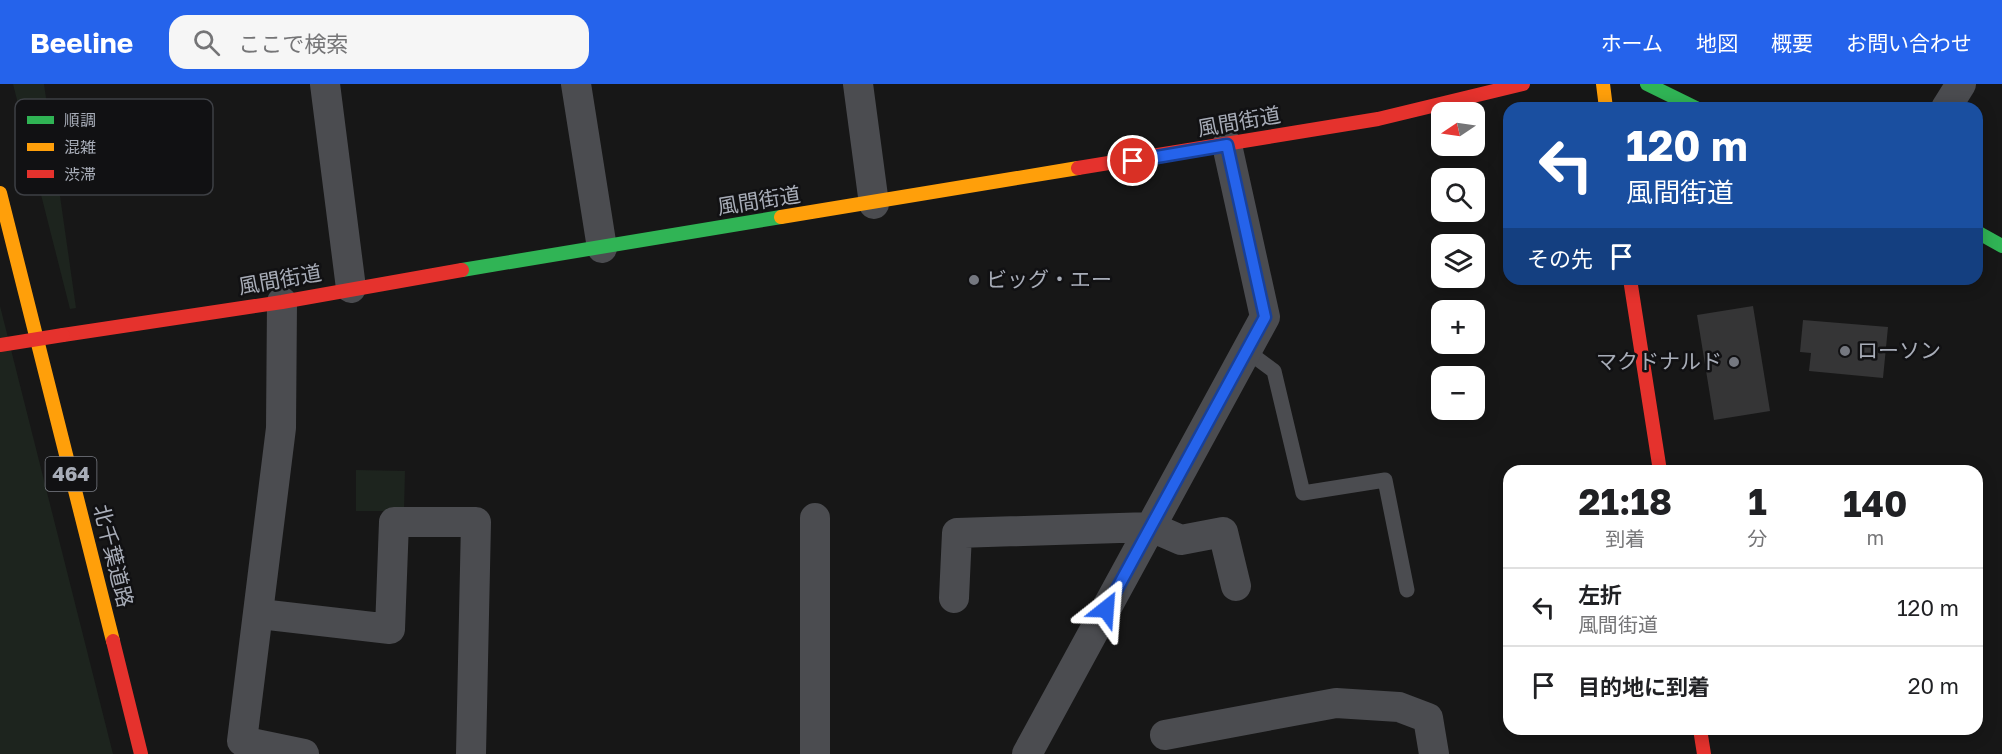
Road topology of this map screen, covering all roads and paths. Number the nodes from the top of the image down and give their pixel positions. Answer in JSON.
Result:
{"nodes":[{"id":1,"x":325,"y":84,"type":"edge"},
{"id":2,"x":576,"y":84,"type":"edge"},
{"id":3,"x":858,"y":84,"type":"edge"},
{"id":4,"x":1523,"y":84,"type":"edge"},
{"id":5,"x":1603,"y":84,"type":"edge"},
{"id":6,"x":1647,"y":84,"type":"edge"},
{"id":7,"x":1961,"y":84,"type":"edge"},
{"id":8,"x":1686,"y":98,"type":"edge"},
{"id":9,"x":1605,"y":102,"type":"edge"},
{"id":10,"x":1950,"y":102,"type":"edge"},
{"id":11,"x":1227,"y":145,"type":"junction"},
{"id":12,"x":0,"y":193,"type":"edge"},
{"id":13,"x":874,"y":204,"type":"junction"},
{"id":14,"x":1983,"y":235,"type":"edge"},
{"id":15,"x":2002,"y":246,"type":"edge"},
{"id":16,"x":602,"y":248,"type":"junction"},
{"id":17,"x":1631,"y":285,"type":"edge"},
{"id":18,"x":351,"y":288,"type":"junction"},
{"id":19,"x":282,"y":302,"type":"junction"},
{"id":20,"x":0,"y":345,"type":"edge"},
{"id":21,"x":1247,"y":351,"type":"junction"},
{"id":22,"x":1659,"y":465,"type":"edge"},
{"id":23,"x":815,"y":518,"type":"dead end"},
{"id":24,"x":1151,"y":527,"type":"junction"},
{"id":25,"x":1236,"y":586,"type":"dead end"},
{"id":26,"x":1407,"y":590,"type":"dead end"},
{"id":27,"x":954,"y":598,"type":"dead end"},
{"id":28,"x":260,"y":614,"type":"junction"},
{"id":29,"x":1166,"y":735,"type":"dead end"},
{"id":30,"x":1701,"y":735,"type":"edge"},
{"id":31,"x":141,"y":754,"type":"edge"},
{"id":32,"x":304,"y":754,"type":"edge"},
{"id":33,"x":471,"y":754,"type":"edge"},
{"id":34,"x":815,"y":754,"type":"edge"},
{"id":35,"x":1028,"y":754,"type":"edge"},
{"id":36,"x":1434,"y":754,"type":"edge"},
{"id":37,"x":1704,"y":754,"type":"edge"}],
"edges":[{"from":1,"to":18,"type":"street"},
{"from":2,"to":16,"type":"street"},
{"from":3,"to":13,"type":"street"},
{"from":4,"to":11,"type":"main road","name":"風間街道"},
{"from":5,"to":9,"type":"main road"},
{"from":6,"to":8,"type":"main road"},
{"from":7,"to":10,"type":"street"},
{"from":11,"to":13,"type":"main road","name":"風間街道"},
{"from":11,"to":21,"type":"street"},
{"from":12,"to":31,"type":"main road","name":"北千葉道路","number":"464"},
{"from":13,"to":16,"type":"main road","name":"風間街道"},
{"from":14,"to":15,"type":"main road"},
{"from":16,"to":18,"type":"main road","name":"風間街道"},
{"from":17,"to":22,"type":"main road"},
{"from":18,"to":19,"type":"main road","name":"風間街道"},
{"from":19,"to":20,"type":"main road","name":"風間街道","bridge":true},
{"from":19,"to":28,"type":"street"},
{"from":21,"to":24,"type":"street"},
{"from":21,"to":26,"type":"lane"},
{"from":23,"to":34,"type":"street"},
{"from":24,"to":25,"type":"street"},
{"from":24,"to":27,"type":"street"},
{"from":24,"to":35,"type":"street"},
{"from":28,"to":32,"type":"street"},
{"from":28,"to":33,"type":"street"},
{"from":29,"to":36,"type":"street"},
{"from":30,"to":37,"type":"main road"}]}
